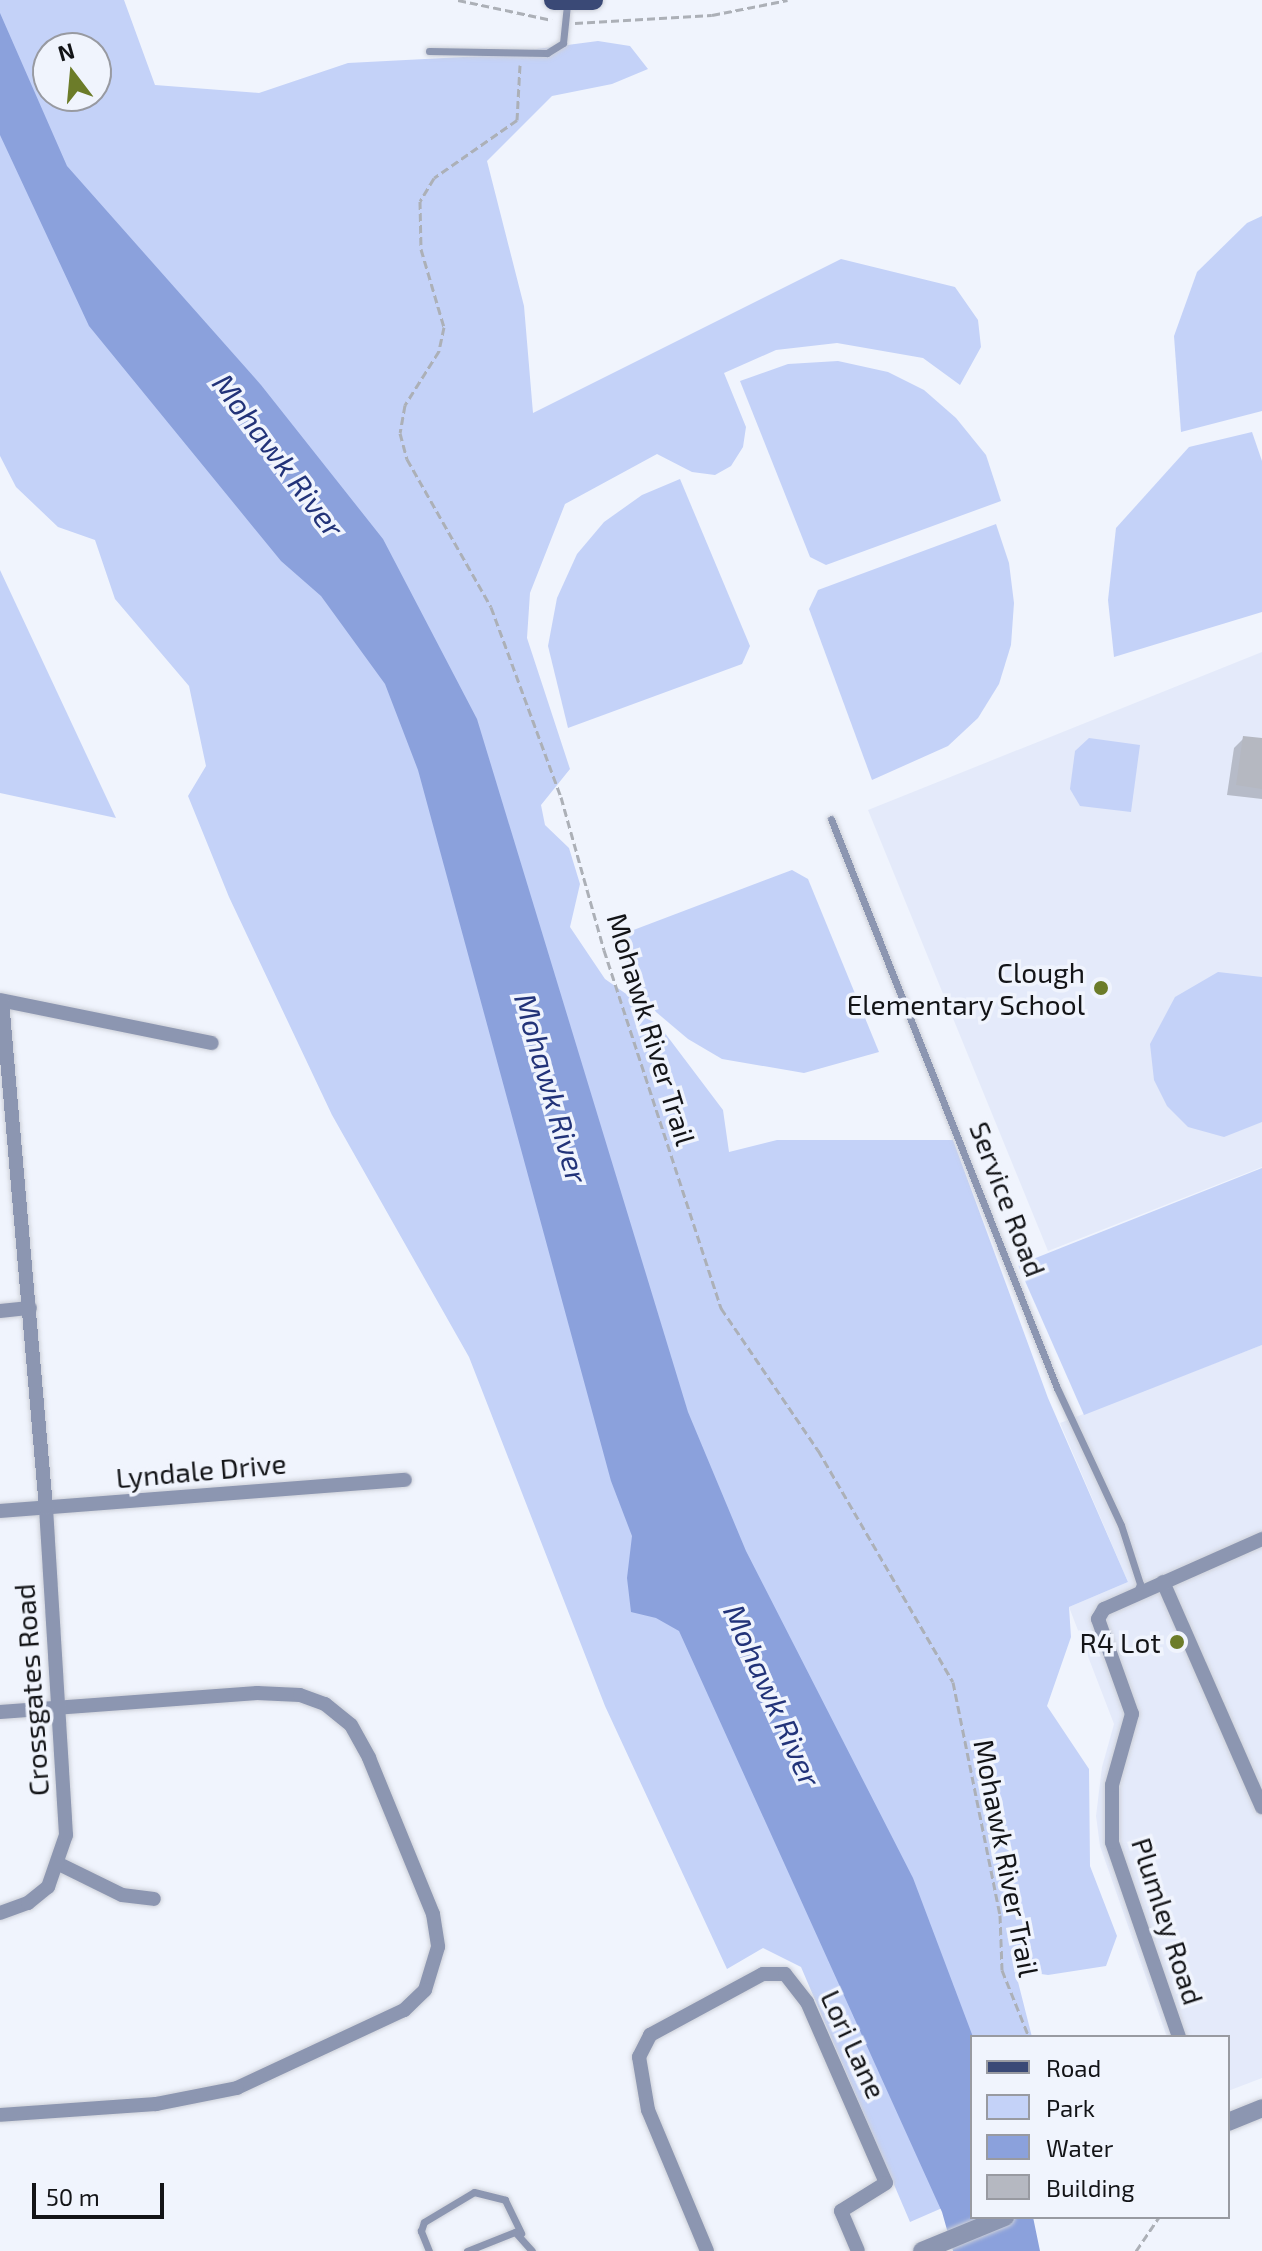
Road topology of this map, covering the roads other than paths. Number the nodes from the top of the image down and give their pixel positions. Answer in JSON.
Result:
{"nodes":[{"id":1,"x":593,"y":0,"type":"edge"},
{"id":2,"x":560,"y":1,"type":"edge"},
{"id":3,"x":429,"y":51,"type":"dead end"},
{"id":4,"x":831,"y":819,"type":"dead end"},
{"id":5,"x":1,"y":1000,"type":"edge"},
{"id":6,"x":212,"y":1043,"type":"dead end"},
{"id":7,"x":30,"y":1308,"type":"junction"},
{"id":8,"x":0,"y":1311,"type":"edge"},
{"id":9,"x":405,"y":1480,"type":"dead end"},
{"id":10,"x":46,"y":1508,"type":"junction"},
{"id":11,"x":0,"y":1511,"type":"edge"},
{"id":12,"x":1262,"y":1539,"type":"edge"},
{"id":13,"x":1163,"y":1582,"type":"junction"},
{"id":14,"x":1136,"y":1594,"type":"junction"},
{"id":15,"x":58,"y":1708,"type":"junction"},
{"id":16,"x":0,"y":1712,"type":"edge"},
{"id":17,"x":1262,"y":1807,"type":"edge"},
{"id":18,"x":59,"y":1864,"type":"junction"},
{"id":19,"x":154,"y":1899,"type":"dead end"},
{"id":20,"x":0,"y":1913,"type":"edge"},
{"id":21,"x":1178,"y":2035,"type":"edge"},
{"id":22,"x":1262,"y":2108,"type":"edge"},
{"id":23,"x":0,"y":2115,"type":"edge"},
{"id":24,"x":1230,"y":2121,"type":"edge"},
{"id":25,"x":1000,"y":2219,"type":"edge"},
{"id":26,"x":521,"y":2233,"type":"junction"},
{"id":27,"x":429,"y":2251,"type":"edge"},
{"id":28,"x":467,"y":2251,"type":"edge"},
{"id":29,"x":532,"y":2251,"type":"edge"},
{"id":30,"x":707,"y":2251,"type":"edge"},
{"id":31,"x":858,"y":2251,"type":"edge"},
{"id":32,"x":922,"y":2251,"type":"edge"}],
"edges":[{"from":1,"to":2,"type":"main road"},
{"from":2,"to":3,"type":"lane"},
{"from":4,"to":14,"type":"lane","name":"Service Road"},
{"from":5,"to":6,"type":"street"},
{"from":5,"to":7,"type":"street","name":"Crossgates Road"},
{"from":7,"to":8,"type":"street"},
{"from":7,"to":10,"type":"street","name":"Crossgates Road"},
{"from":9,"to":10,"type":"street","name":"Lyndale Drive"},
{"from":10,"to":11,"type":"street","name":"Lyndale Drive"},
{"from":10,"to":15,"type":"street","name":"Crossgates Road"},
{"from":12,"to":13,"type":"street","name":"Plumley Road"},
{"from":13,"to":14,"type":"street","name":"Plumley Road"},
{"from":13,"to":17,"type":"street"},
{"from":14,"to":21,"type":"street","name":"Plumley Road"},
{"from":15,"to":16,"type":"street"},
{"from":15,"to":18,"type":"street","name":"Crossgates Road"},
{"from":15,"to":23,"type":"street"},
{"from":18,"to":19,"type":"street"},
{"from":18,"to":20,"type":"street","name":"Crossgates Road"},
{"from":22,"to":24,"type":"street"},
{"from":25,"to":32,"type":"street"},
{"from":26,"to":27,"type":"lane"},
{"from":26,"to":28,"type":"lane"},
{"from":26,"to":29,"type":"lane"},
{"from":30,"to":31,"type":"street","name":"Lori Lane"}]}
